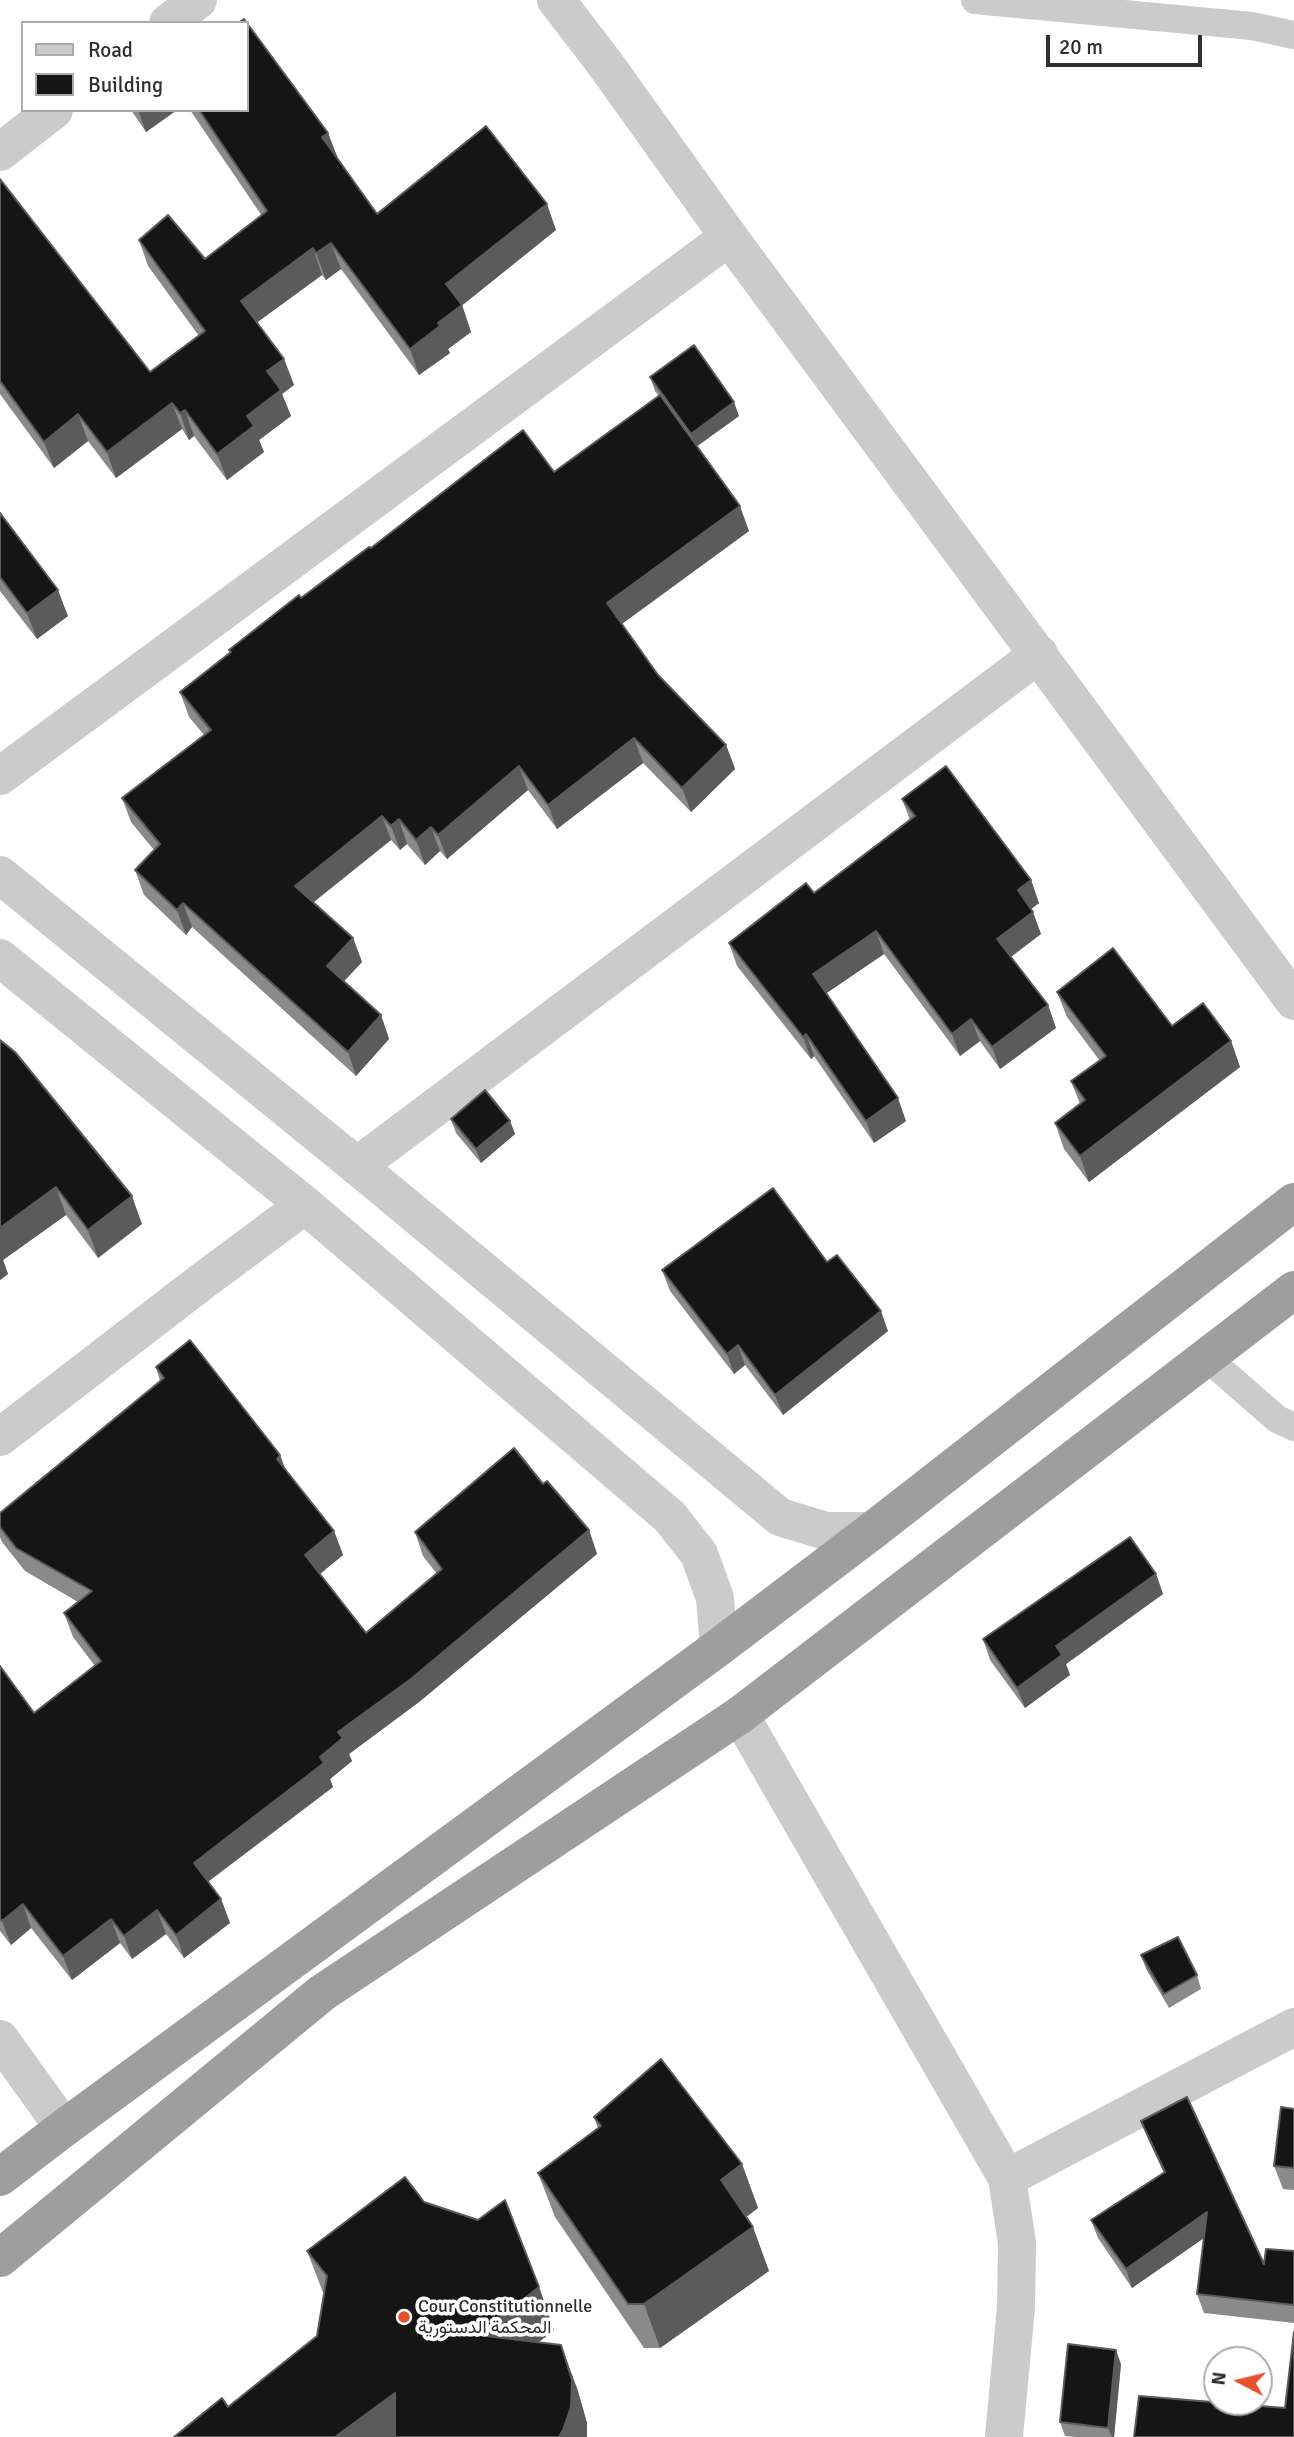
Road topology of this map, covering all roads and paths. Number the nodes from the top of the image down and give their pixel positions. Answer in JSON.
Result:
{"nodes":[{"id":1,"x":198,"y":0,"type":"edge"},
{"id":2,"x":556,"y":0,"type":"edge"},
{"id":3,"x":975,"y":0,"type":"edge"},
{"id":4,"x":171,"y":21,"type":"edge"},
{"id":5,"x":1294,"y":35,"type":"edge"},
{"id":6,"x":51,"y":112,"type":"edge"},
{"id":7,"x":0,"y":152,"type":"edge"},
{"id":8,"x":729,"y":237,"type":"junction"},
{"id":9,"x":1039,"y":654,"type":"junction"},
{"id":10,"x":0,"y":776,"type":"edge"},
{"id":11,"x":0,"y":875,"type":"edge"},
{"id":12,"x":0,"y":958,"type":"edge"},
{"id":13,"x":1294,"y":1001,"type":"edge"},
{"id":14,"x":358,"y":1166,"type":"junction"},
{"id":15,"x":1294,"y":1202,"type":"edge"},
{"id":16,"x":305,"y":1205,"type":"junction"},
{"id":17,"x":1294,"y":1290,"type":"edge"},
{"id":18,"x":1206,"y":1357,"type":"junction"},
{"id":19,"x":1294,"y":1427,"type":"edge"},
{"id":20,"x":0,"y":1437,"type":"edge"},
{"id":21,"x":872,"y":1531,"type":"junction"},
{"id":22,"x":719,"y":1647,"type":"junction"},
{"id":23,"x":740,"y":1716,"type":"junction"},
{"id":24,"x":1294,"y":2027,"type":"edge"},
{"id":25,"x":0,"y":2039,"type":"edge"},
{"id":26,"x":64,"y":2128,"type":"junction"},
{"id":27,"x":0,"y":2177,"type":"edge"},
{"id":28,"x":1007,"y":2178,"type":"junction"},
{"id":29,"x":0,"y":2258,"type":"edge"},
{"id":30,"x":1004,"y":2437,"type":"edge"}],
"edges":[{"from":1,"to":4,"type":"street"},
{"from":2,"to":8,"type":"street"},
{"from":3,"to":5,"type":"lane"},
{"from":6,"to":7,"type":"street"},
{"from":8,"to":9,"type":"street"},
{"from":8,"to":10,"type":"street"},
{"from":9,"to":13,"type":"street"},
{"from":9,"to":14,"type":"street"},
{"from":11,"to":14,"type":"street"},
{"from":12,"to":16,"type":"street"},
{"from":14,"to":21,"type":"street"},
{"from":15,"to":21,"type":"highway"},
{"from":16,"to":20,"type":"street"},
{"from":16,"to":22,"type":"street"},
{"from":17,"to":18,"type":"highway"},
{"from":18,"to":19,"type":"lane"},
{"from":18,"to":23,"type":"highway"},
{"from":21,"to":22,"type":"highway"},
{"from":22,"to":26,"type":"highway"},
{"from":23,"to":28,"type":"street"},
{"from":23,"to":29,"type":"highway"},
{"from":24,"to":28,"type":"street"},
{"from":25,"to":26,"type":"street"},
{"from":26,"to":27,"type":"highway"},
{"from":28,"to":30,"type":"street"}]}
